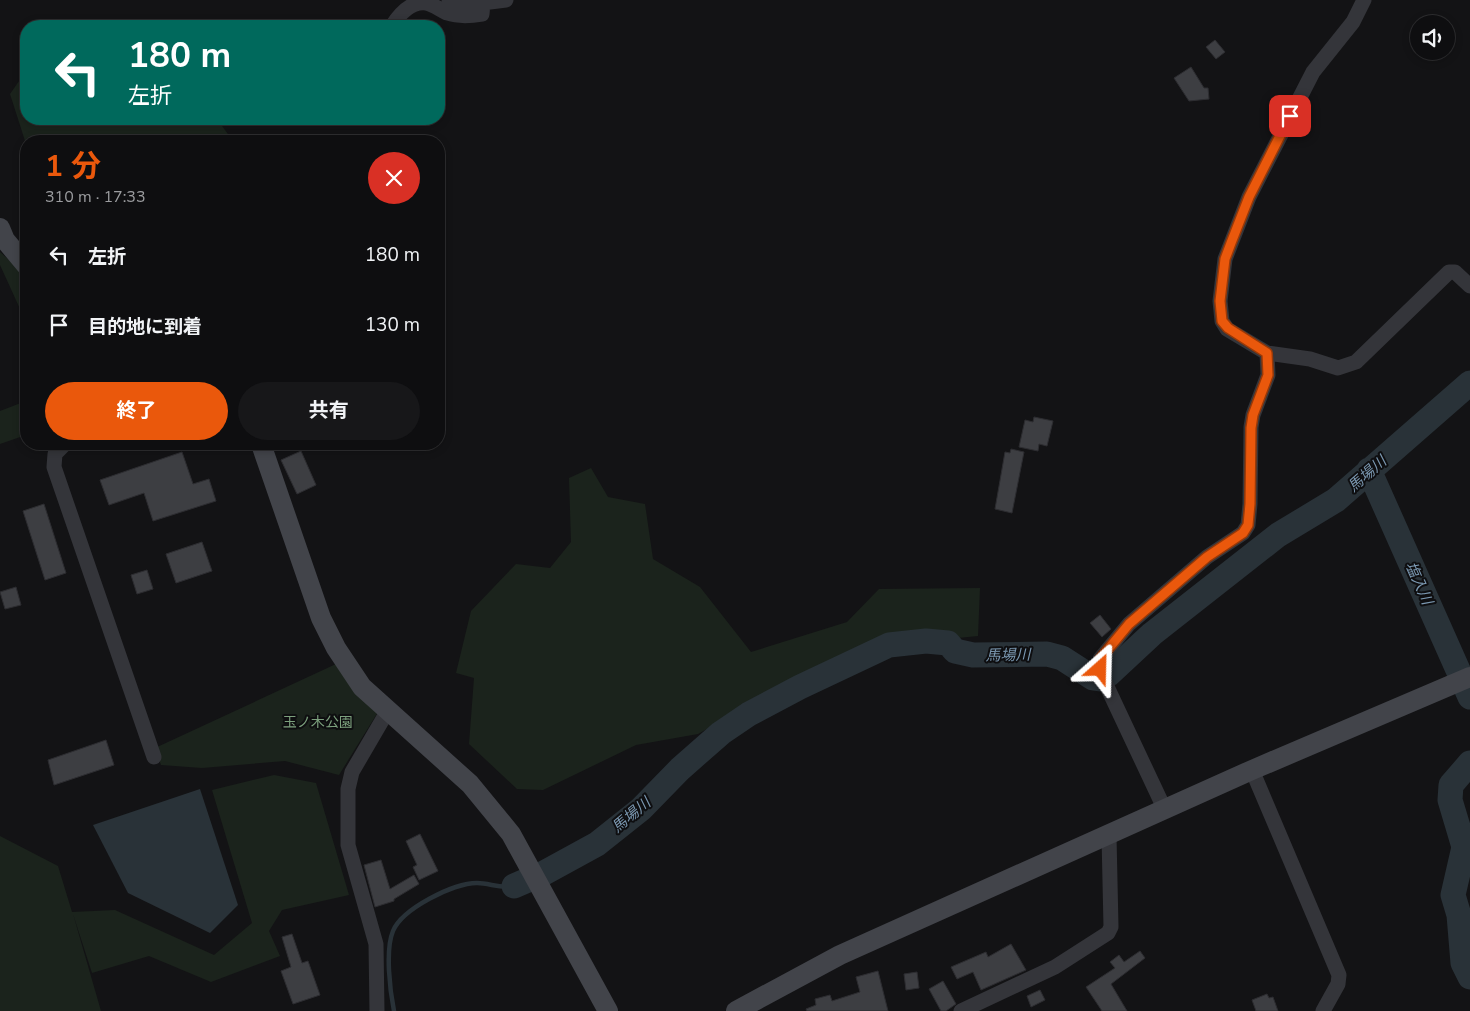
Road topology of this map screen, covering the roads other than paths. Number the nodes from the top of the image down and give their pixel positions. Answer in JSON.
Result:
{"nodes":[{"id":1,"x":449,"y":0,"type":"edge"},
{"id":2,"x":506,"y":0,"type":"edge"},
{"id":3,"x":1364,"y":0,"type":"edge"},
{"id":4,"x":483,"y":3,"type":"junction"},
{"id":5,"x":396,"y":20,"type":"edge"},
{"id":6,"x":0,"y":228,"type":"edge"},
{"id":7,"x":20,"y":258,"type":"edge"},
{"id":8,"x":1470,"y":286,"type":"edge"},
{"id":9,"x":1267,"y":353,"type":"junction"},
{"id":10,"x":59,"y":450,"type":"edge"},
{"id":11,"x":263,"y":450,"type":"edge"},
{"id":12,"x":1470,"y":677,"type":"edge"},
{"id":13,"x":387,"y":712,"type":"junction"},
{"id":14,"x":154,"y":757,"type":"dead end"},
{"id":15,"x":1252,"y":770,"type":"junction"},
{"id":16,"x":1165,"y":810,"type":"junction"},
{"id":17,"x":1109,"y":836,"type":"junction"},
{"id":18,"x":377,"y":1011,"type":"edge"},
{"id":19,"x":608,"y":1011,"type":"edge"},
{"id":20,"x":736,"y":1011,"type":"edge"},
{"id":21,"x":962,"y":1011,"type":"edge"},
{"id":22,"x":1323,"y":1011,"type":"edge"}],
"edges":[{"from":1,"to":4,"type":"street"},
{"from":2,"to":4,"type":"street"},
{"from":3,"to":9,"type":"street"},
{"from":4,"to":5,"type":"street"},
{"from":6,"to":7,"type":"street"},
{"from":8,"to":9,"type":"street"},
{"from":9,"to":16,"type":"street"},
{"from":10,"to":14,"type":"street"},
{"from":11,"to":13,"type":"street"},
{"from":12,"to":15,"type":"street"},
{"from":13,"to":18,"type":"street"},
{"from":13,"to":19,"type":"street"},
{"from":15,"to":16,"type":"street"},
{"from":15,"to":22,"type":"street"},
{"from":16,"to":17,"type":"street"},
{"from":17,"to":20,"type":"street"},
{"from":17,"to":21,"type":"street"}]}
